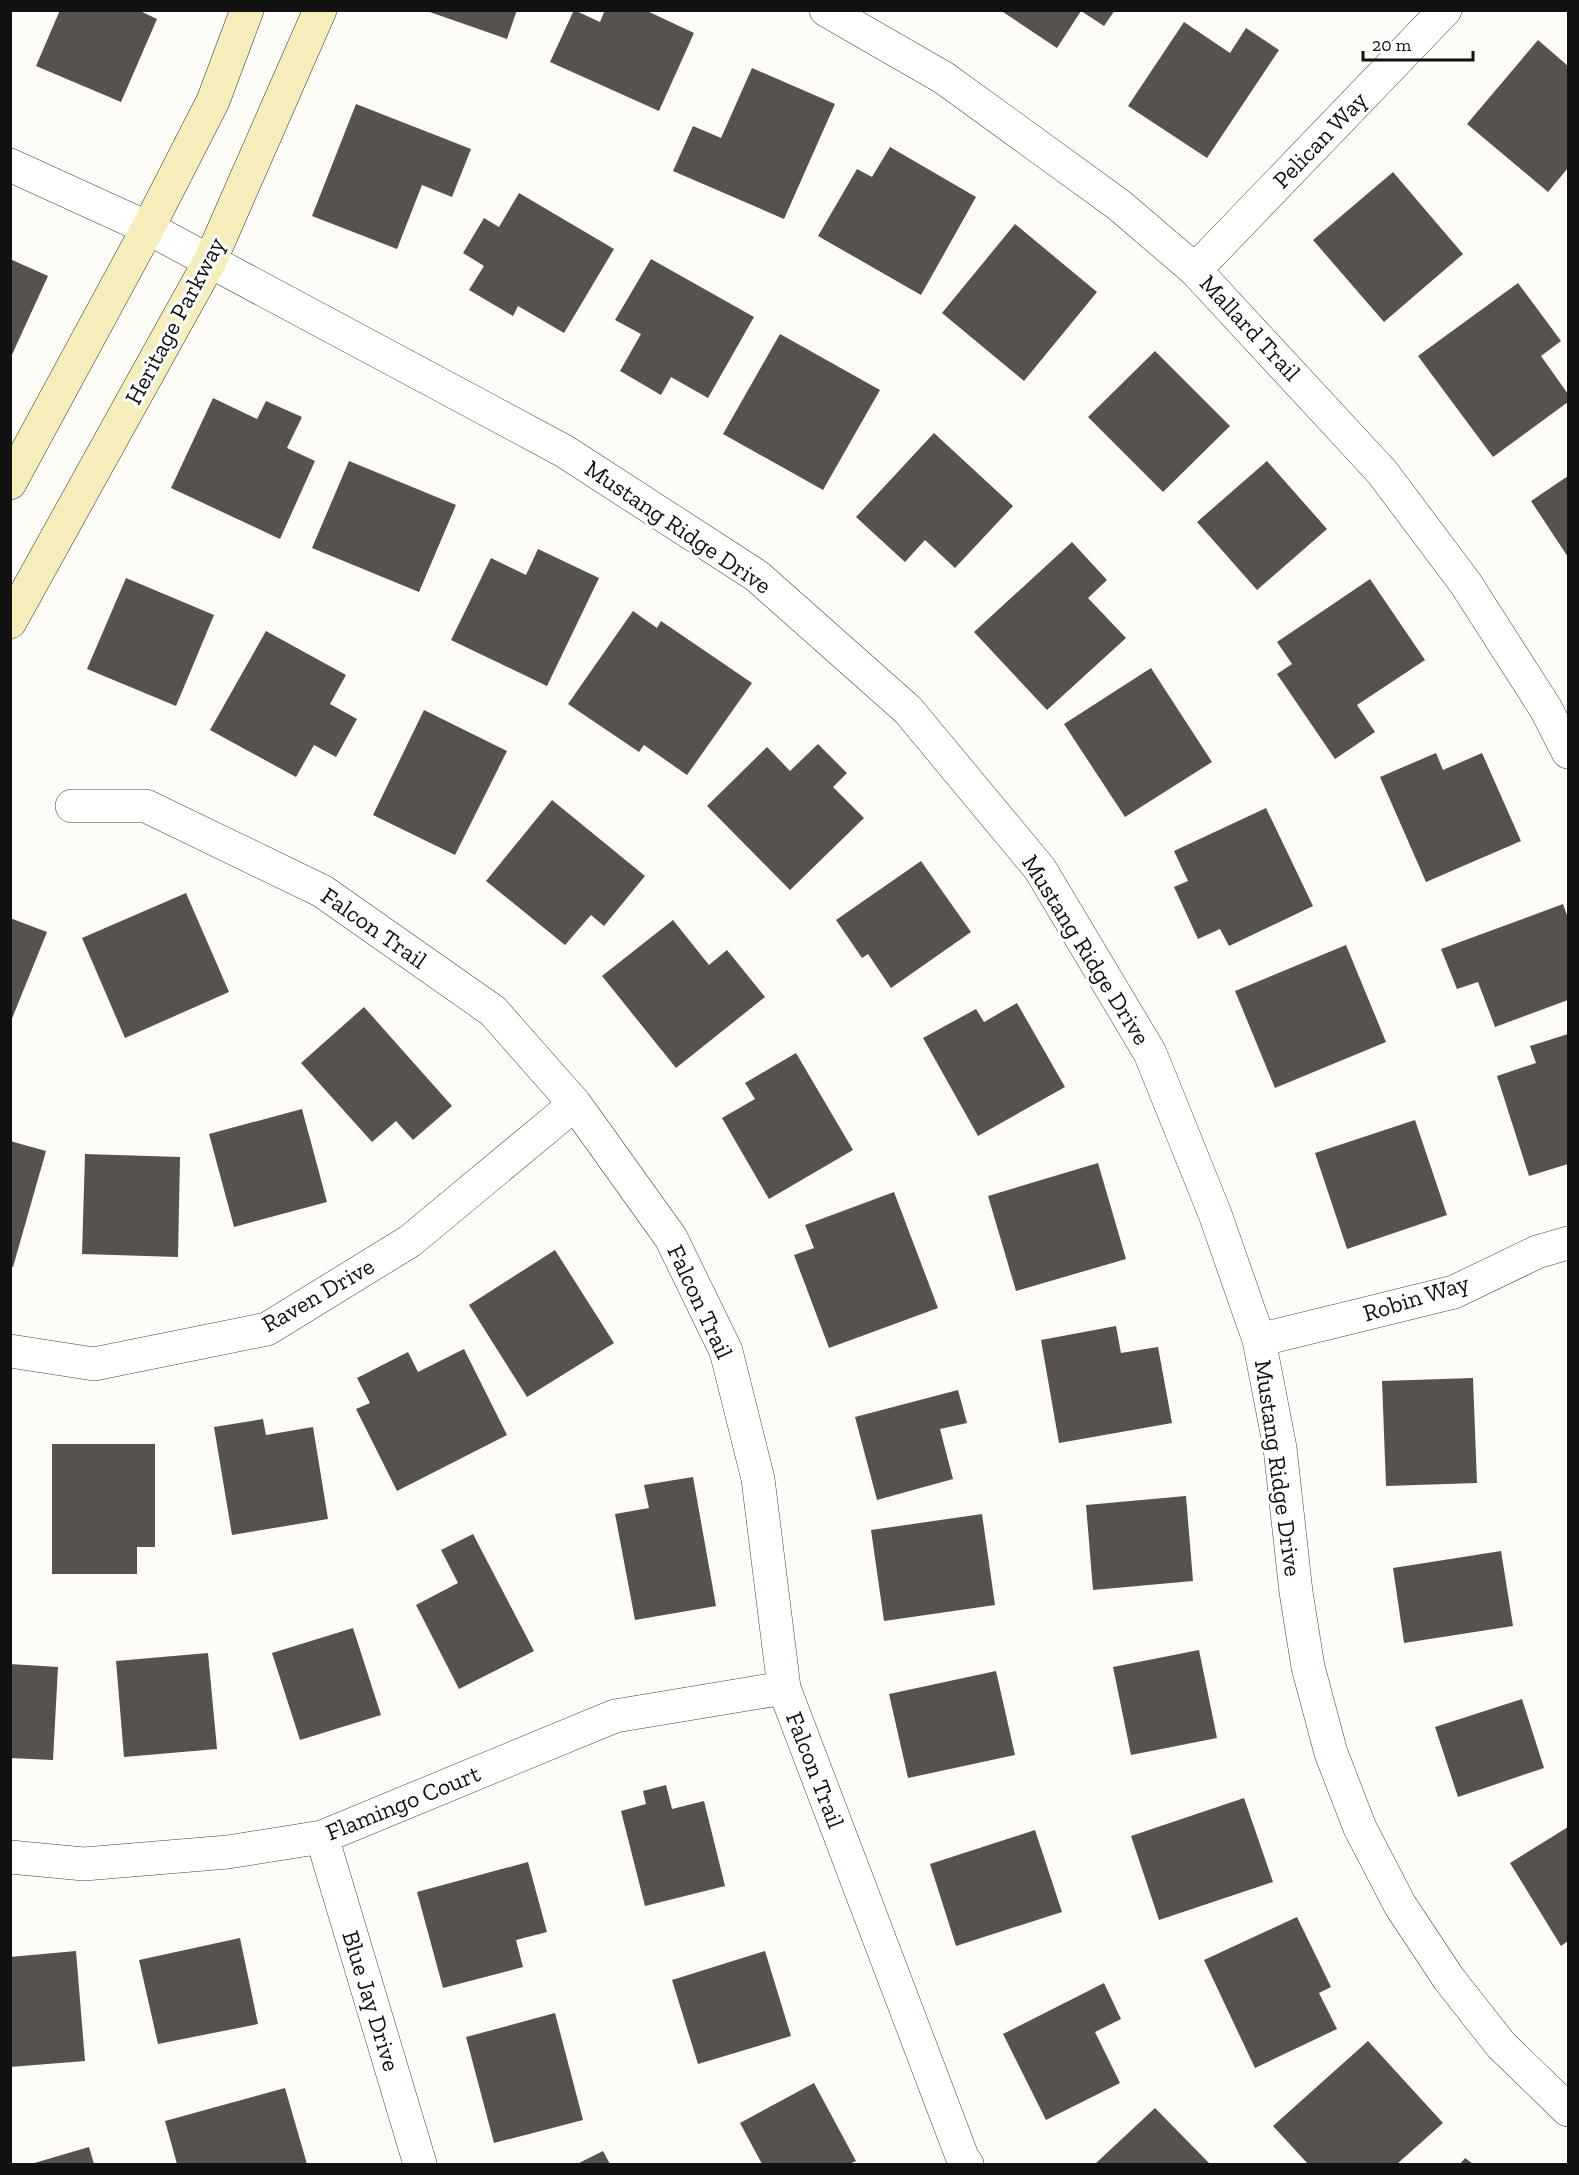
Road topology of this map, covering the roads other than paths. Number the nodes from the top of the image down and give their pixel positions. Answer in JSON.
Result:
{"nodes":[{"id":1,"x":248,"y":10,"type":"edge"},
{"id":2,"x":320,"y":10,"type":"edge"},
{"id":3,"x":826,"y":10,"type":"edge"},
{"id":4,"x":1445,"y":10,"type":"edge"},
{"id":5,"x":10,"y":165,"type":"edge"},
{"id":6,"x":148,"y":228,"type":"junction"},
{"id":7,"x":210,"y":261,"type":"junction"},
{"id":8,"x":1195,"y":270,"type":"junction"},
{"id":9,"x":10,"y":483,"type":"edge"},
{"id":10,"x":10,"y":622,"type":"edge"},
{"id":11,"x":1569,"y":752,"type":"edge"},
{"id":12,"x":72,"y":806,"type":"dead end"},
{"id":13,"x":575,"y":1104,"type":"junction"},
{"id":14,"x":1569,"y":1243,"type":"edge"},
{"id":15,"x":1259,"y":1341,"type":"junction"},
{"id":16,"x":10,"y":1351,"type":"edge"},
{"id":17,"x":784,"y":1688,"type":"junction"},
{"id":18,"x":322,"y":1837,"type":"junction"},
{"id":19,"x":10,"y":1857,"type":"edge"},
{"id":20,"x":1569,"y":2110,"type":"edge"},
{"id":21,"x":420,"y":2164,"type":"edge"},
{"id":22,"x":967,"y":2164,"type":"edge"}],
"edges":[{"from":1,"to":6,"type":"main road"},
{"from":2,"to":7,"type":"main road","name":"Heritage Parkway"},
{"from":3,"to":8,"type":"street","name":"Mallard Trail"},
{"from":4,"to":8,"type":"street","name":"Pelican Way"},
{"from":5,"to":6,"type":"street","name":"Mustang Ridge Drive"},
{"from":6,"to":7,"type":"street","name":"Mustang Ridge Drive"},
{"from":6,"to":9,"type":"main road"},
{"from":7,"to":10,"type":"main road","name":"Heritage Parkway"},
{"from":7,"to":15,"type":"street","name":"Mustang Ridge Drive"},
{"from":8,"to":11,"type":"street","name":"Mallard Trail"},
{"from":12,"to":13,"type":"street","name":"Falcon Trail"},
{"from":13,"to":16,"type":"street","name":"Raven Drive"},
{"from":13,"to":17,"type":"street","name":"Falcon Trail"},
{"from":14,"to":15,"type":"street","name":"Robin Way"},
{"from":15,"to":20,"type":"street","name":"Mustang Ridge Drive"},
{"from":17,"to":18,"type":"street","name":"Flamingo Court"},
{"from":17,"to":22,"type":"street","name":"Falcon Trail"},
{"from":18,"to":19,"type":"street","name":"Flamingo Court"},
{"from":18,"to":21,"type":"street","name":"Blue Jay Drive"}]}
